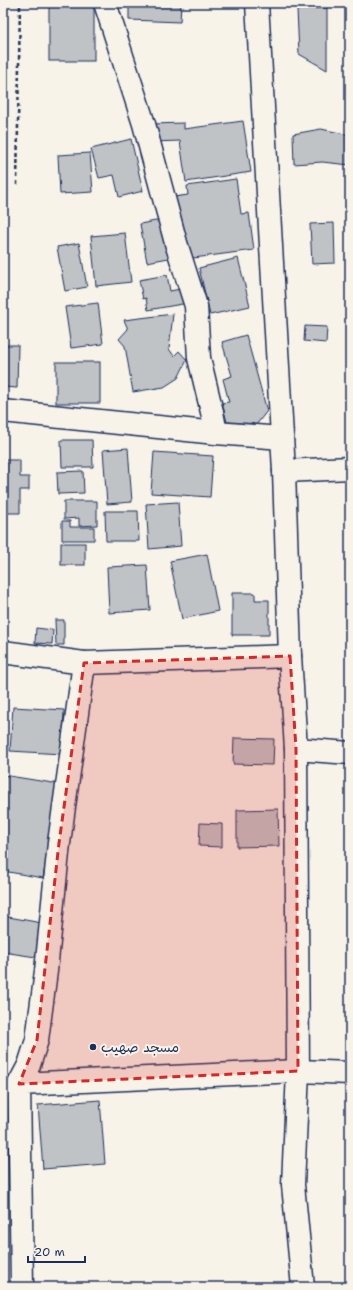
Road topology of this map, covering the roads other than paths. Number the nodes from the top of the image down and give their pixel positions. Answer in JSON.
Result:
{"nodes":[{"id":1,"x":105,"y":3,"type":"edge"},
{"id":2,"x":257,"y":3,"type":"edge"},
{"id":3,"x":3,"y":411,"type":"edge"},
{"id":4,"x":216,"y":433,"type":"junction"},
{"id":5,"x":282,"y":438,"type":"junction"},
{"id":6,"x":350,"y":468,"type":"edge"},
{"id":7,"x":284,"y":471,"type":"junction"},
{"id":8,"x":3,"y":652,"type":"edge"},
{"id":9,"x":290,"y":656,"type":"junction"},
{"id":10,"x":84,"y":663,"type":"junction"},
{"id":11,"x":296,"y":750,"type":"junction"},
{"id":12,"x":350,"y":753,"type":"edge"},
{"id":13,"x":298,"y":1071,"type":"junction"},
{"id":14,"x":350,"y":1073,"type":"edge"},
{"id":15,"x":19,"y":1084,"type":"junction"},
{"id":16,"x":22,"y":1287,"type":"edge"},
{"id":17,"x":303,"y":1287,"type":"edge"}],
"edges":[{"from":1,"to":4,"type":"street"},
{"from":2,"to":5,"type":"street"},
{"from":3,"to":4,"type":"street"},
{"from":4,"to":5,"type":"street"},
{"from":5,"to":7,"type":"street"},
{"from":6,"to":7,"type":"street"},
{"from":7,"to":9,"type":"street"},
{"from":8,"to":10,"type":"street"},
{"from":9,"to":10,"type":"street"},
{"from":9,"to":11,"type":"street"},
{"from":10,"to":15,"type":"street"},
{"from":11,"to":12,"type":"street"},
{"from":11,"to":13,"type":"street"},
{"from":13,"to":14,"type":"street"},
{"from":13,"to":15,"type":"street"},
{"from":13,"to":17,"type":"street"},
{"from":15,"to":16,"type":"street"}]}
